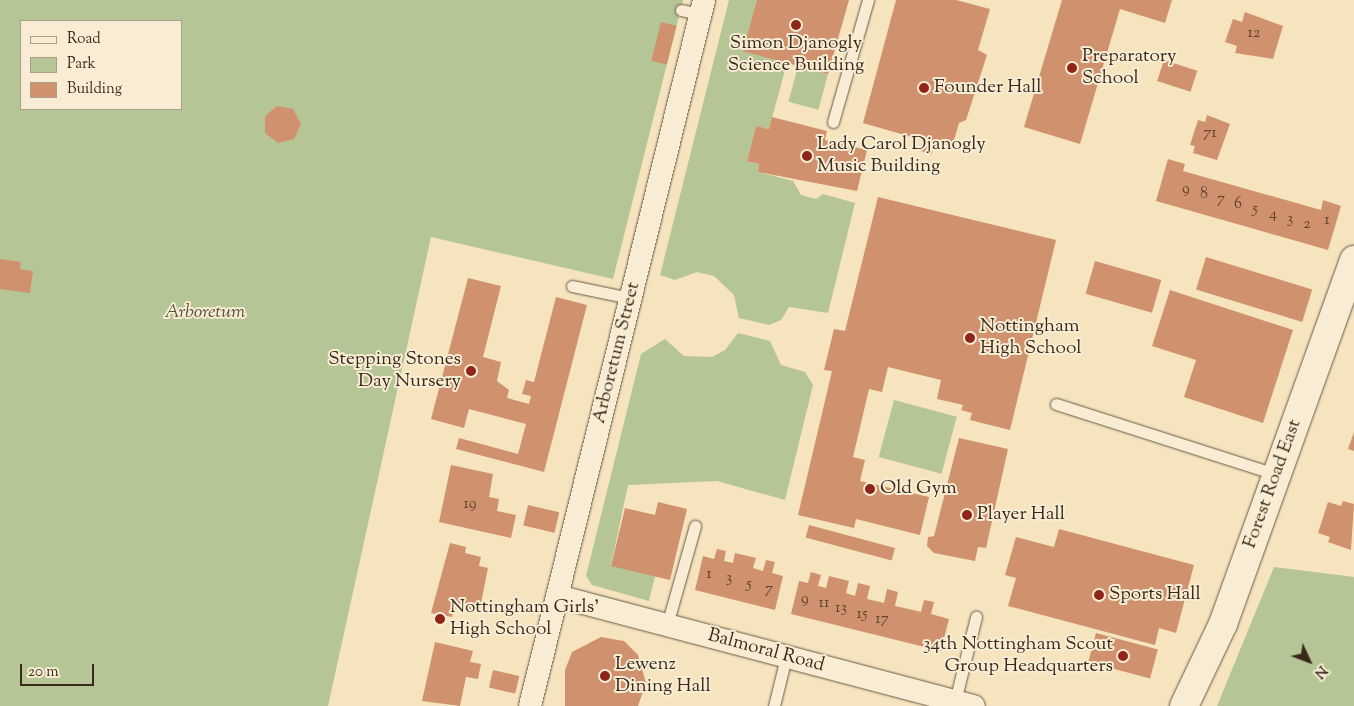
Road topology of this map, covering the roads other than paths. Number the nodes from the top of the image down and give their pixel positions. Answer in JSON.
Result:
{"nodes":[{"id":1,"x":868,"y":0,"type":"edge"},
{"id":2,"x":695,"y":8,"type":"edge"},
{"id":3,"x":833,"y":122,"type":"dead end"},
{"id":4,"x":1354,"y":260,"type":"edge"},
{"id":5,"x":572,"y":286,"type":"dead end"},
{"id":6,"x":630,"y":298,"type":"junction"},
{"id":7,"x":1056,"y":404,"type":"dead end"},
{"id":8,"x":1277,"y":474,"type":"junction"},
{"id":9,"x":695,"y":526,"type":"dead end"},
{"id":10,"x":557,"y":596,"type":"junction"},
{"id":11,"x":976,"y":617,"type":"dead end"},
{"id":12,"x":667,"y":625,"type":"junction"},
{"id":13,"x":786,"y":657,"type":"junction"},
{"id":14,"x":965,"y":704,"type":"edge"},
{"id":15,"x":530,"y":706,"type":"edge"},
{"id":16,"x":774,"y":706,"type":"edge"},
{"id":17,"x":1184,"y":706,"type":"edge"}],
"edges":[{"from":1,"to":3,"type":"lane"},
{"from":2,"to":6,"type":"street","name":"Arboretum Street"},
{"from":4,"to":8,"type":"street","name":"Forest Road East"},
{"from":5,"to":6,"type":"lane"},
{"from":6,"to":10,"type":"street","name":"Arboretum Street"},
{"from":7,"to":8,"type":"lane"},
{"from":8,"to":17,"type":"street","name":"Forest Road East"},
{"from":9,"to":12,"type":"lane"},
{"from":10,"to":12,"type":"street","name":"Balmoral Road"},
{"from":10,"to":15,"type":"street","name":"Arboretum Street"},
{"from":11,"to":14,"type":"lane"},
{"from":12,"to":13,"type":"street","name":"Balmoral Road"},
{"from":13,"to":14,"type":"street","name":"Balmoral Road"},
{"from":13,"to":16,"type":"lane"}]}
